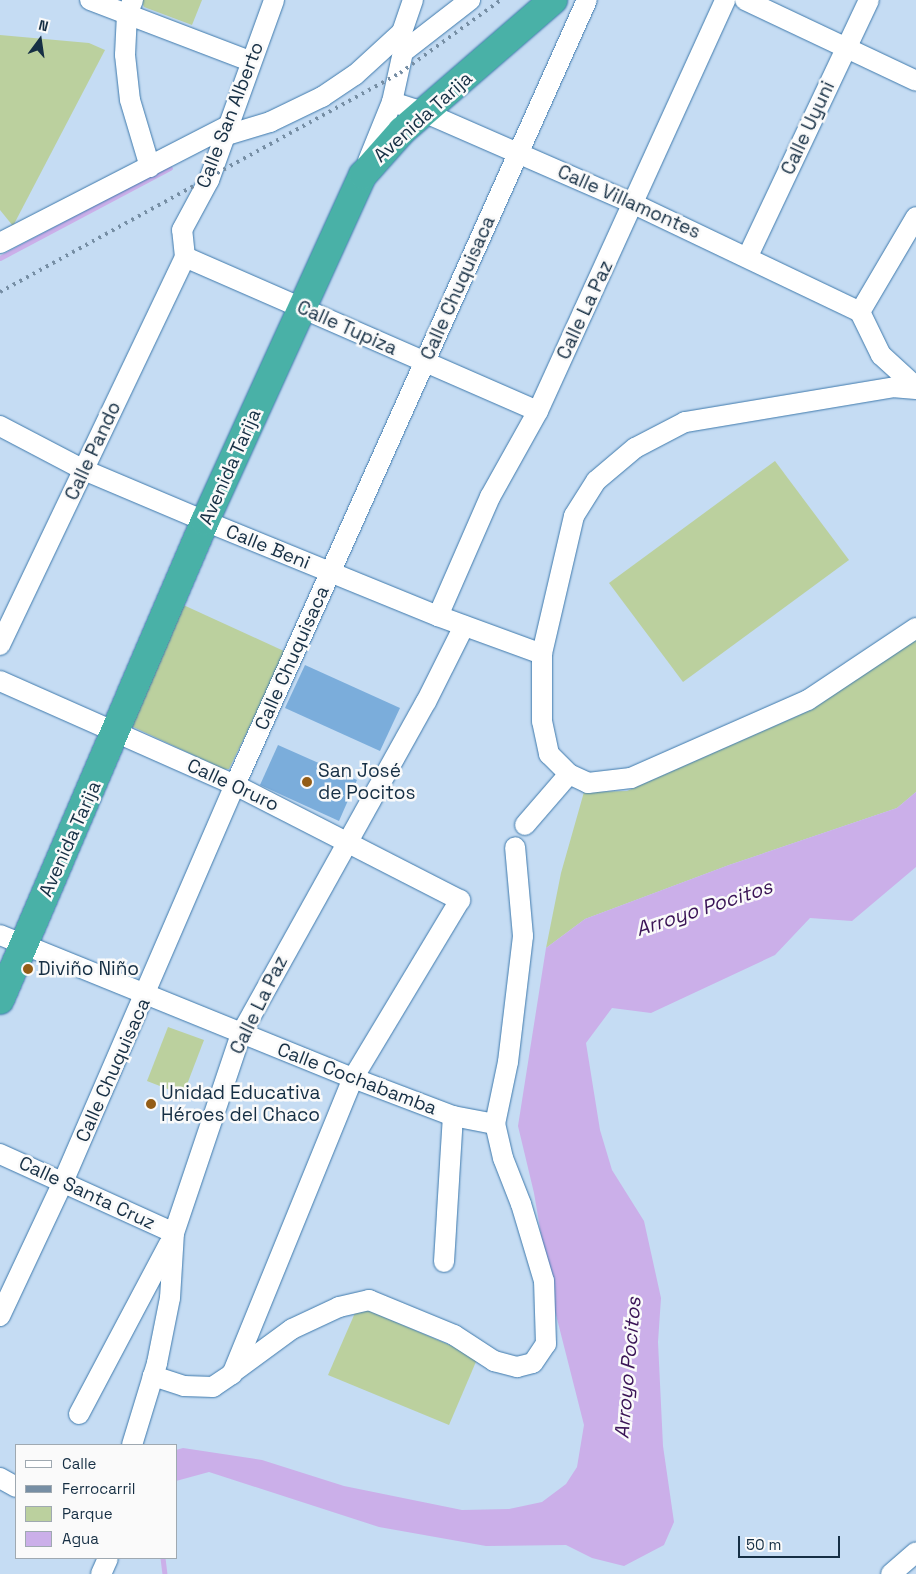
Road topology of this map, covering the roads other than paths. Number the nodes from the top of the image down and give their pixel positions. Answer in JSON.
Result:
{"nodes":[{"id":1,"x":90,"y":0,"type":"edge"},
{"id":2,"x":274,"y":0,"type":"edge"},
{"id":3,"x":414,"y":0,"type":"edge"},
{"id":4,"x":470,"y":0,"type":"edge"},
{"id":5,"x":554,"y":0,"type":"edge"},
{"id":6,"x":587,"y":0,"type":"edge"},
{"id":7,"x":725,"y":0,"type":"edge"},
{"id":8,"x":745,"y":0,"type":"edge"},
{"id":9,"x":869,"y":0,"type":"edge"},
{"id":10,"x":130,"y":7,"type":"edge"},
{"id":11,"x":402,"y":32,"type":"junction"},
{"id":12,"x":846,"y":47,"type":"junction"},
{"id":13,"x":403,"y":52,"type":"junction"},
{"id":14,"x":250,"y":61,"type":"junction"},
{"id":15,"x":916,"y":81,"type":"edge"},
{"id":16,"x":392,"y":102,"type":"junction"},
{"id":17,"x":426,"y":113,"type":"junction"},
{"id":18,"x":228,"y":130,"type":"junction"},
{"id":19,"x":518,"y":152,"type":"junction"},
{"id":20,"x":150,"y":167,"type":"junction"},
{"id":21,"x":363,"y":175,"type":"junction"},
{"id":22,"x":634,"y":204,"type":"junction"},
{"id":23,"x":916,"y":217,"type":"edge"},
{"id":24,"x":0,"y":243,"type":"edge"},
{"id":25,"x":748,"y":256,"type":"junction"},
{"id":26,"x":185,"y":257,"type":"junction"},
{"id":27,"x":301,"y":308,"type":"junction"},
{"id":28,"x":860,"y":312,"type":"junction"},
{"id":29,"x":425,"y":362,"type":"junction"},
{"id":30,"x":916,"y":388,"type":"edge"},
{"id":31,"x":538,"y":411,"type":"junction"},
{"id":32,"x":0,"y":426,"type":"edge"},
{"id":33,"x":84,"y":470,"type":"junction"},
{"id":34,"x":205,"y":521,"type":"junction"},
{"id":35,"x":331,"y":572,"type":"junction"},
{"id":36,"x":438,"y":616,"type":"junction"},
{"id":37,"x":464,"y":626,"type":"junction"},
{"id":38,"x":916,"y":628,"type":"edge"},
{"id":39,"x":0,"y":645,"type":"edge"},
{"id":40,"x":542,"y":654,"type":"junction"},
{"id":41,"x":0,"y":681,"type":"edge"},
{"id":42,"x":117,"y":732,"type":"junction"},
{"id":43,"x":569,"y":774,"type":"junction"},
{"id":44,"x":235,"y":785,"type":"junction"},
{"id":45,"x":525,"y":825,"type":"dead end"},
{"id":46,"x":347,"y":840,"type":"junction"},
{"id":47,"x":515,"y":847,"type":"dead end"},
{"id":48,"x":12,"y":940,"type":"edge"},
{"id":49,"x":146,"y":995,"type":"junction"},
{"id":50,"x":0,"y":1000,"type":"edge"},
{"id":51,"x":241,"y":1034,"type":"junction"},
{"id":52,"x":353,"y":1078,"type":"junction"},
{"id":53,"x":453,"y":1116,"type":"junction"},
{"id":54,"x":495,"y":1124,"type":"junction"},
{"id":55,"x":0,"y":1154,"type":"edge"},
{"id":56,"x":63,"y":1182,"type":"junction"},
{"id":57,"x":174,"y":1233,"type":"junction"},
{"id":58,"x":444,"y":1262,"type":"dead end"},
{"id":59,"x":0,"y":1316,"type":"edge"},
{"id":60,"x":232,"y":1374,"type":"junction"},
{"id":61,"x":153,"y":1376,"type":"junction"},
{"id":62,"x":79,"y":1414,"type":"dead end"},
{"id":63,"x":132,"y":1444,"type":"edge"},
{"id":64,"x":0,"y":1478,"type":"edge"},
{"id":65,"x":15,"y":1486,"type":"edge"},
{"id":66,"x":916,"y":1552,"type":"edge"},
{"id":67,"x":107,"y":1559,"type":"edge"},
{"id":68,"x":100,"y":1574,"type":"edge"},
{"id":69,"x":891,"y":1574,"type":"edge"}],
"edges":[{"from":1,"to":10,"type":"street"},
{"from":2,"to":14,"type":"street","name":"Calle San Alberto"},
{"from":3,"to":11,"type":"street"},
{"from":4,"to":13,"type":"street"},
{"from":5,"to":17,"type":"highway","name":"Avenida Tarija"},
{"from":6,"to":19,"type":"street","name":"Calle Chuquisaca"},
{"from":7,"to":22,"type":"street","name":"Calle La Paz"},
{"from":8,"to":12,"type":"street"},
{"from":9,"to":12,"type":"street","name":"Calle Uyuni"},
{"from":10,"to":14,"type":"street"},
{"from":10,"to":20,"type":"street"},
{"from":11,"to":13,"type":"street"},
{"from":11,"to":18,"type":"street"},
{"from":12,"to":15,"type":"street"},
{"from":12,"to":25,"type":"street","name":"Calle Uyuni"},
{"from":13,"to":16,"type":"street"},
{"from":14,"to":18,"type":"street","name":"Calle San Alberto"},
{"from":16,"to":17,"type":"street","name":"Calle Villamontes"},
{"from":16,"to":21,"type":"street"},
{"from":17,"to":19,"type":"street","name":"Calle Villamontes"},
{"from":17,"to":21,"type":"highway","name":"Avenida Tarija"},
{"from":18,"to":20,"type":"street"},
{"from":18,"to":26,"type":"street","name":"Calle San Alberto"},
{"from":19,"to":22,"type":"street","name":"Calle Villamontes"},
{"from":19,"to":29,"type":"street","name":"Calle Chuquisaca"},
{"from":20,"to":24,"type":"street"},
{"from":21,"to":27,"type":"highway","name":"Avenida Tarija"},
{"from":22,"to":25,"type":"street","name":"Calle Villamontes"},
{"from":22,"to":31,"type":"street","name":"Calle La Paz"},
{"from":23,"to":28,"type":"street"},
{"from":25,"to":28,"type":"street","name":"Calle Villamontes"},
{"from":26,"to":27,"type":"street","name":"Calle Tupiza"},
{"from":26,"to":33,"type":"street","name":"Calle Pando"},
{"from":27,"to":29,"type":"street","name":"Calle Tupiza"},
{"from":27,"to":34,"type":"highway","name":"Avenida Tarija"},
{"from":28,"to":30,"type":"street"},
{"from":29,"to":31,"type":"street","name":"Calle Tupiza"},
{"from":29,"to":35,"type":"street","name":"Calle Chuquisaca"},
{"from":30,"to":40,"type":"street"},
{"from":31,"to":36,"type":"street","name":"Calle La Paz"},
{"from":32,"to":33,"type":"street","name":"Calle Beni"},
{"from":33,"to":34,"type":"street","name":"Calle Beni"},
{"from":33,"to":39,"type":"street","name":"Calle Pando"},
{"from":34,"to":35,"type":"street","name":"Calle Beni"},
{"from":34,"to":42,"type":"highway","name":"Avenida Tarija"},
{"from":35,"to":36,"type":"street","name":"Calle Beni"},
{"from":35,"to":44,"type":"street","name":"Calle Chuquisaca"},
{"from":36,"to":37,"type":"street","name":"Calle Beni"},
{"from":37,"to":40,"type":"street","name":"Calle Beni"},
{"from":37,"to":46,"type":"street","name":"Calle La Paz"},
{"from":38,"to":43,"type":"street"},
{"from":40,"to":43,"type":"street"},
{"from":41,"to":42,"type":"street","name":"Calle Oruro"},
{"from":42,"to":44,"type":"street","name":"Calle Oruro"},
{"from":42,"to":48,"type":"highway","name":"Avenida Tarija"},
{"from":43,"to":45,"type":"street"},
{"from":44,"to":46,"type":"street","name":"Calle Oruro"},
{"from":44,"to":49,"type":"street","name":"Calle Chuquisaca"},
{"from":46,"to":51,"type":"street","name":"Calle La Paz"},
{"from":46,"to":52,"type":"street","name":"Calle Oruro"},
{"from":47,"to":54,"type":"street"},
{"from":48,"to":49,"type":"street","name":"Calle Cochabamba"},
{"from":48,"to":50,"type":"highway","name":"Avenida Tarija"},
{"from":49,"to":51,"type":"street","name":"Calle Cochabamba"},
{"from":49,"to":56,"type":"street","name":"Calle Chuquisaca"},
{"from":51,"to":52,"type":"street","name":"Calle Cochabamba"},
{"from":51,"to":57,"type":"street","name":"Calle La Paz"},
{"from":52,"to":53,"type":"street","name":"Calle Cochabamba"},
{"from":52,"to":60,"type":"street"},
{"from":53,"to":54,"type":"street","name":"Calle Cochabamba"},
{"from":53,"to":58,"type":"street"},
{"from":54,"to":60,"type":"street"},
{"from":55,"to":56,"type":"street","name":"Calle Santa Cruz"},
{"from":56,"to":57,"type":"street","name":"Calle Santa Cruz"},
{"from":56,"to":59,"type":"street","name":"Calle Chuquisaca"},
{"from":57,"to":61,"type":"street","name":"Calle La Paz"},
{"from":57,"to":62,"type":"street"},
{"from":60,"to":61,"type":"street"},
{"from":61,"to":63,"type":"street","name":"Calle La Paz"},
{"from":64,"to":65,"type":"street"},
{"from":66,"to":69,"type":"street"},
{"from":67,"to":68,"type":"street"}]}
